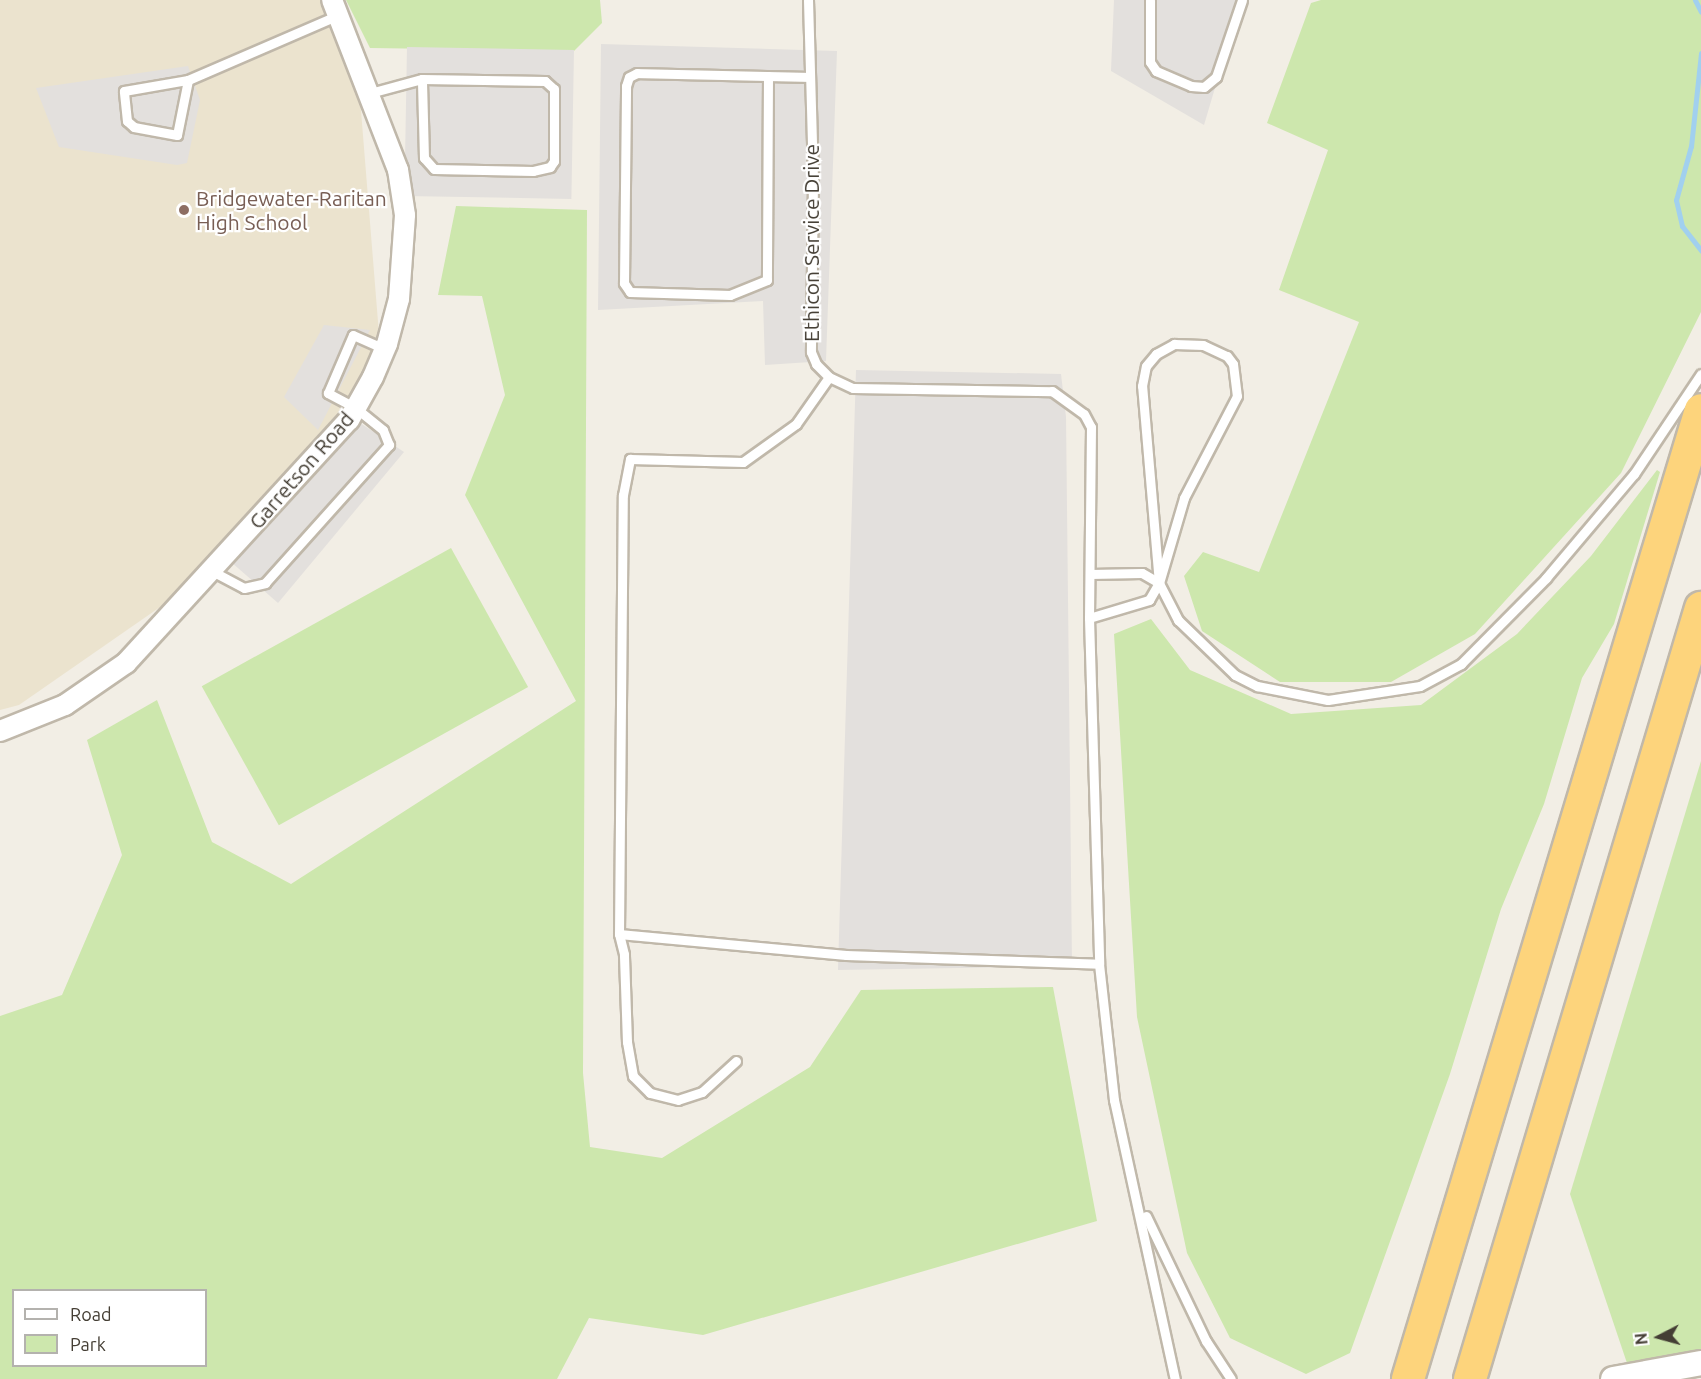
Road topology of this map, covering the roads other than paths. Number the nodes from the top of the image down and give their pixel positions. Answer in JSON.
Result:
{"nodes":[{"id":1,"x":808,"y":0,"type":"edge"},
{"id":2,"x":1150,"y":0,"type":"edge"},
{"id":3,"x":1242,"y":0,"type":"edge"},
{"id":4,"x":335,"y":8,"type":"edge"},
{"id":5,"x":768,"y":76,"type":"junction"},
{"id":6,"x":807,"y":76,"type":"junction"},
{"id":7,"x":422,"y":79,"type":"junction"},
{"id":8,"x":188,"y":80,"type":"junction"},
{"id":9,"x":370,"y":93,"type":"junction"},
{"id":10,"x":385,"y":349,"type":"junction"},
{"id":11,"x":1701,"y":374,"type":"edge"},
{"id":12,"x":829,"y":376,"type":"junction"},
{"id":13,"x":356,"y":408,"type":"junction"},
{"id":14,"x":1701,"y":410,"type":"edge"},
{"id":15,"x":212,"y":571,"type":"junction"},
{"id":16,"x":1090,"y":574,"type":"junction"},
{"id":17,"x":1159,"y":583,"type":"junction"},
{"id":18,"x":1701,"y":608,"type":"edge"},
{"id":19,"x":1089,"y":618,"type":"junction"},
{"id":20,"x":0,"y":732,"type":"edge"},
{"id":21,"x":619,"y":934,"type":"junction"},
{"id":22,"x":1099,"y":964,"type":"junction"},
{"id":23,"x":736,"y":1061,"type":"dead end"},
{"id":24,"x":1138,"y":1201,"type":"junction"},
{"id":25,"x":1701,"y":1363,"type":"edge"},
{"id":26,"x":1645,"y":1376,"type":"edge"},
{"id":27,"x":1175,"y":1379,"type":"edge"},
{"id":28,"x":1231,"y":1379,"type":"edge"},
{"id":29,"x":1408,"y":1379,"type":"edge"},
{"id":30,"x":1470,"y":1379,"type":"edge"},
{"id":31,"x":1613,"y":1379,"type":"edge"}],
"edges":[{"from":1,"to":6,"type":"lane","name":"Ethicon Service Drive"},
{"from":2,"to":3,"type":"lane"},
{"from":4,"to":8,"type":"lane"},
{"from":4,"to":9,"type":"street","name":"Garretson Road"},
{"from":5,"to":5,"type":"lane"},
{"from":5,"to":6,"type":"lane"},
{"from":6,"to":12,"type":"lane","name":"Ethicon Service Drive"},
{"from":7,"to":7,"type":"lane"},
{"from":7,"to":9,"type":"lane"},
{"from":8,"to":8,"type":"lane"},
{"from":9,"to":10,"type":"street","name":"Garretson Road"},
{"from":10,"to":13,"type":"street","name":"Garretson Road"},
{"from":10,"to":13,"type":"lane"},
{"from":11,"to":17,"type":"lane"},
{"from":12,"to":16,"type":"lane","name":"Ethicon Service Drive"},
{"from":12,"to":21,"type":"lane"},
{"from":13,"to":15,"type":"street","name":"Garretson Road"},
{"from":13,"to":15,"type":"lane"},
{"from":14,"to":29,"type":"highway"},
{"from":15,"to":20,"type":"street","name":"Garretson Road"},
{"from":16,"to":17,"type":"lane"},
{"from":16,"to":19,"type":"lane","name":"Ethicon Service Drive"},
{"from":17,"to":17,"type":"lane"},
{"from":17,"to":19,"type":"lane"},
{"from":18,"to":30,"type":"highway"},
{"from":19,"to":22,"type":"lane","name":"Ethicon Service Drive"},
{"from":21,"to":22,"type":"lane"},
{"from":21,"to":23,"type":"lane"},
{"from":22,"to":24,"type":"lane","name":"Ethicon Service Drive"},
{"from":24,"to":27,"type":"lane"},
{"from":24,"to":28,"type":"lane"},
{"from":25,"to":26,"type":"street"},
{"from":26,"to":31,"type":"street"}]}
